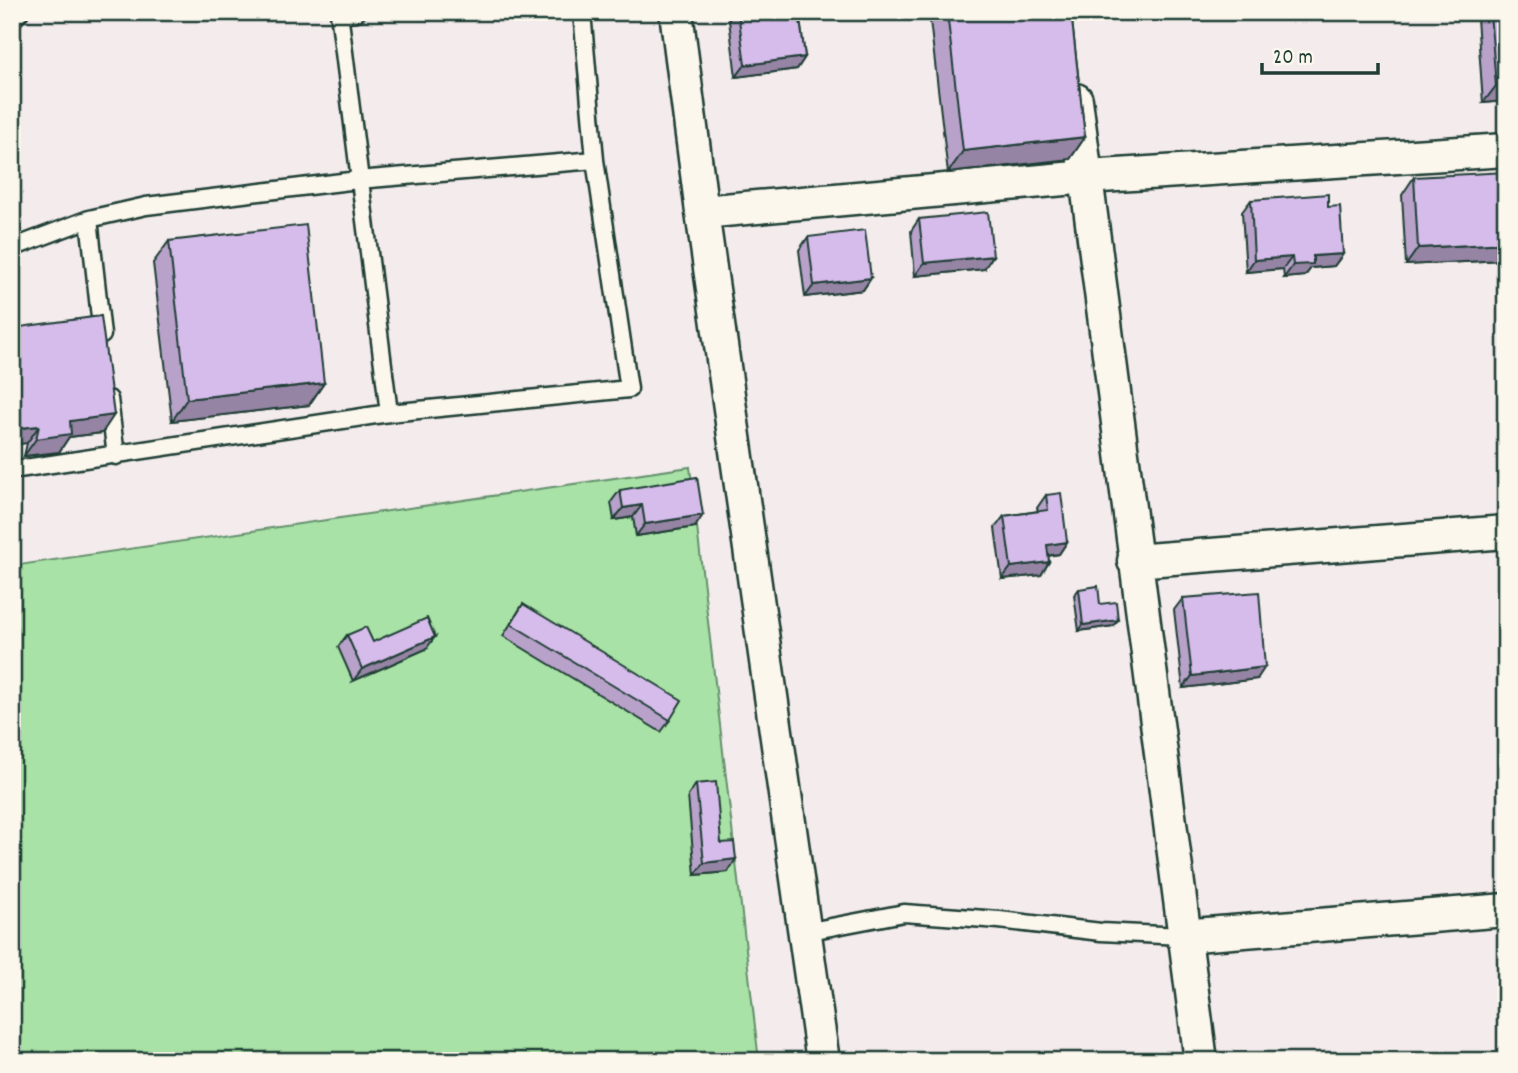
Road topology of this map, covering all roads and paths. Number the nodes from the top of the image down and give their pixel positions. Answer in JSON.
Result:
{"nodes":[{"id":1,"x":20,"y":12,"type":"edge"},
{"id":2,"x":356,"y":12,"type":"edge"},
{"id":3,"x":582,"y":12,"type":"edge"},
{"id":4,"x":676,"y":12,"type":"edge"},
{"id":5,"x":339,"y":13,"type":"edge"},
{"id":6,"x":12,"y":20,"type":"edge"},
{"id":7,"x":1072,"y":67,"type":"edge"},
{"id":8,"x":1506,"y":150,"type":"edge"},
{"id":9,"x":595,"y":160,"type":"junction"},
{"id":10,"x":1086,"y":177,"type":"junction"},
{"id":11,"x":358,"y":180,"type":"junction"},
{"id":12,"x":702,"y":212,"type":"junction"},
{"id":13,"x":89,"y":219,"type":"junction"},
{"id":14,"x":12,"y":248,"type":"edge"},
{"id":15,"x":105,"y":359,"type":"edge"},
{"id":16,"x":108,"y":386,"type":"edge"},
{"id":17,"x":389,"y":413,"type":"junction"},
{"id":18,"x":116,"y":456,"type":"junction"},
{"id":19,"x":12,"y":470,"type":"edge"},
{"id":20,"x":1506,"y":532,"type":"edge"},
{"id":21,"x":1134,"y":561,"type":"junction"},
{"id":22,"x":1506,"y":910,"type":"edge"},
{"id":23,"x":804,"y":932,"type":"junction"},
{"id":24,"x":1182,"y":936,"type":"junction"},
{"id":25,"x":823,"y":1061,"type":"edge"},
{"id":26,"x":1200,"y":1061,"type":"edge"}],
"edges":[{"from":1,"to":6,"type":"lane"},
{"from":2,"to":5,"type":"lane"},
{"from":3,"to":9,"type":"lane"},
{"from":4,"to":12,"type":"street"},
{"from":5,"to":11,"type":"lane"},
{"from":7,"to":10,"type":"street"},
{"from":8,"to":10,"type":"street"},
{"from":9,"to":11,"type":"lane"},
{"from":9,"to":17,"type":"lane"},
{"from":10,"to":12,"type":"street"},
{"from":10,"to":21,"type":"street"},
{"from":11,"to":13,"type":"lane"},
{"from":11,"to":17,"type":"lane"},
{"from":12,"to":23,"type":"street"},
{"from":13,"to":14,"type":"lane"},
{"from":13,"to":15,"type":"lane"},
{"from":16,"to":18,"type":"lane"},
{"from":17,"to":18,"type":"lane"},
{"from":18,"to":19,"type":"lane"},
{"from":20,"to":21,"type":"street"},
{"from":21,"to":24,"type":"street"},
{"from":22,"to":24,"type":"street"},
{"from":23,"to":24,"type":"lane"},
{"from":23,"to":25,"type":"street"},
{"from":24,"to":26,"type":"street"}]}
